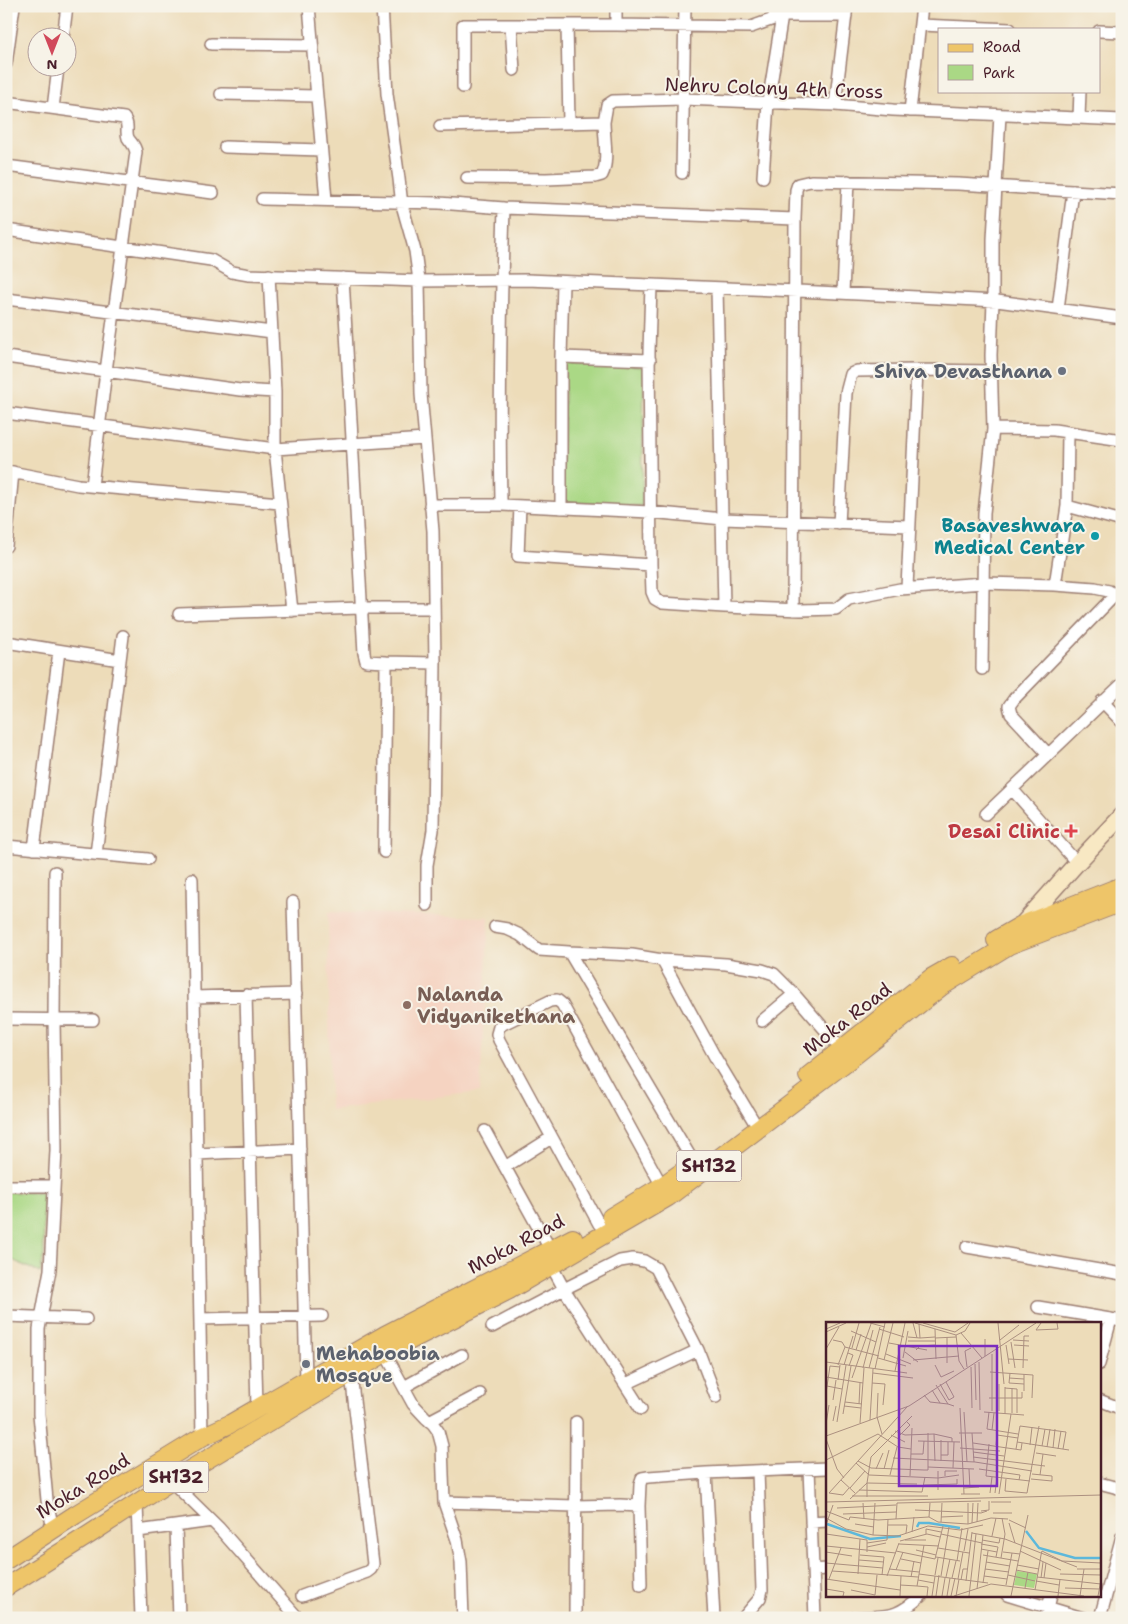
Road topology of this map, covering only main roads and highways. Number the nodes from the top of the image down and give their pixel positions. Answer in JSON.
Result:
{"nodes":[{"id":1,"x":1122,"y":815,"type":"edge"},
{"id":2,"x":1122,"y":886,"type":"edge"},
{"id":3,"x":1122,"y":902,"type":"edge"},
{"id":4,"x":1062,"y":917,"type":"junction"},
{"id":5,"x":1020,"y":926,"type":"junction"},
{"id":6,"x":1009,"y":945,"type":"junction"},
{"id":7,"x":846,"y":1054,"type":"junction"},
{"id":8,"x":697,"y":1168,"type":"junction"},
{"id":9,"x":553,"y":1259,"type":"junction"},
{"id":10,"x":6,"y":1560,"type":"edge"},
{"id":11,"x":6,"y":1587,"type":"edge"}],
"edges":[{"from":1,"to":5,"type":"main road"},
{"from":2,"to":4,"type":"main road","number":"SH132"},
{"from":3,"to":4,"type":"main road","number":"SH132"},
{"from":4,"to":5,"type":"main road","number":"SH132"},
{"from":4,"to":6,"type":"main road","number":"SH132"},
{"from":5,"to":6,"type":"main road"},
{"from":5,"to":7,"type":"main road","name":"Moka Road","number":"SH132"},
{"from":6,"to":7,"type":"main road","name":"Moka Road","number":"SH132"},
{"from":7,"to":8,"type":"main road","name":"Moka Road","number":"SH132"},
{"from":7,"to":8,"type":"main road","name":"Moka Road","number":"SH132"},
{"from":8,"to":9,"type":"main road","name":"Moka Road","number":"SH132"},
{"from":8,"to":9,"type":"main road","name":"Moka Road","number":"SH132"},
{"from":9,"to":10,"type":"main road","name":"Moka Road","number":"SH132"},
{"from":9,"to":11,"type":"main road","name":"Moka Road","number":"SH132"}]}
